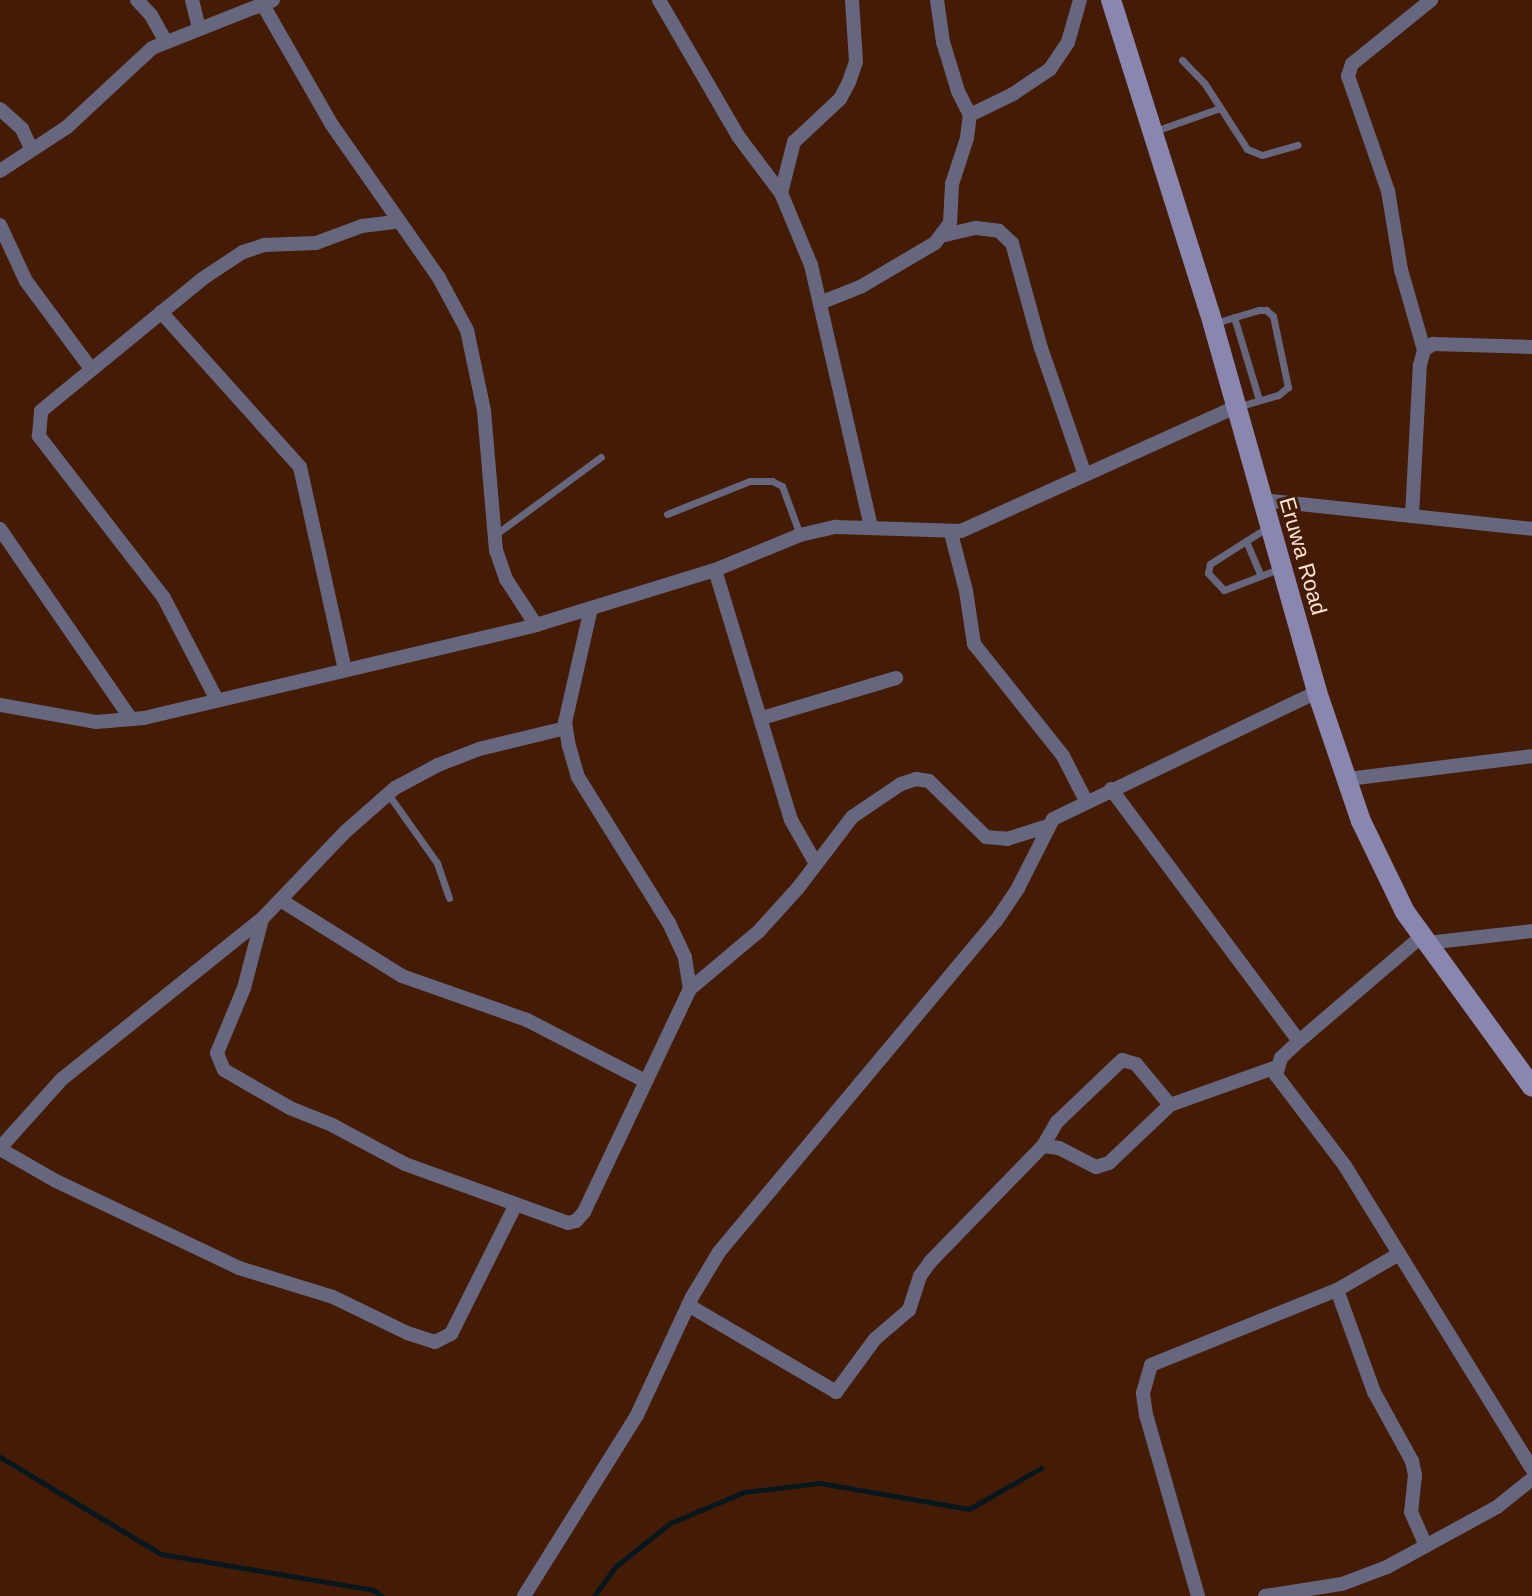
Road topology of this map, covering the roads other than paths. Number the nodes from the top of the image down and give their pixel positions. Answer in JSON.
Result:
{"nodes":[{"id":1,"x":137,"y":0,"type":"edge"},
{"id":2,"x":192,"y":0,"type":"edge"},
{"id":3,"x":659,"y":0,"type":"edge"},
{"id":4,"x":852,"y":0,"type":"edge"},
{"id":5,"x":937,"y":0,"type":"edge"},
{"id":6,"x":1080,"y":0,"type":"edge"},
{"id":7,"x":1111,"y":0,"type":"edge"},
{"id":8,"x":1431,"y":0,"type":"edge"},
{"id":9,"x":268,"y":2,"type":"edge"},
{"id":10,"x":199,"y":28,"type":"junction"},
{"id":11,"x":166,"y":42,"type":"junction"},
{"id":12,"x":1182,"y":60,"type":"dead end"},
{"id":13,"x":1220,"y":108,"type":"junction"},
{"id":14,"x":0,"y":109,"type":"edge"},
{"id":15,"x":970,"y":115,"type":"junction"},
{"id":16,"x":1153,"y":132,"type":"junction"},
{"id":17,"x":1298,"y":145,"type":"dead end"},
{"id":18,"x":31,"y":148,"type":"junction"},
{"id":19,"x":0,"y":171,"type":"edge"},
{"id":20,"x":781,"y":193,"type":"junction"},
{"id":21,"x":396,"y":222,"type":"junction"},
{"id":22,"x":0,"y":225,"type":"edge"},
{"id":23,"x":945,"y":235,"type":"junction"},
{"id":24,"x":820,"y":303,"type":"junction"},
{"id":25,"x":161,"y":312,"type":"junction"},
{"id":26,"x":1234,"y":317,"type":"junction"},
{"id":27,"x":1213,"y":324,"type":"junction"},
{"id":28,"x":1532,"y":347,"type":"edge"},
{"id":29,"x":1424,"y":350,"type":"junction"},
{"id":30,"x":91,"y":369,"type":"junction"},
{"id":31,"x":1259,"y":400,"type":"junction"},
{"id":32,"x":1235,"y":407,"type":"junction"},
{"id":33,"x":601,"y":457,"type":"dead end"},
{"id":34,"x":1085,"y":475,"type":"junction"},
{"id":35,"x":1262,"y":500,"type":"junction"},
{"id":36,"x":667,"y":514,"type":"dead end"},
{"id":37,"x":1412,"y":516,"type":"junction"},
{"id":38,"x":1269,"y":526,"type":"junction"},
{"id":39,"x":871,"y":527,"type":"junction"},
{"id":40,"x":0,"y":529,"type":"edge"},
{"id":41,"x":1532,"y":529,"type":"edge"},
{"id":42,"x":951,"y":533,"type":"junction"},
{"id":43,"x":800,"y":535,"type":"junction"},
{"id":44,"x":494,"y":536,"type":"junction"},
{"id":45,"x":1246,"y":541,"type":"junction"},
{"id":46,"x":1282,"y":568,"type":"junction"},
{"id":47,"x":715,"y":570,"type":"junction"},
{"id":48,"x":1261,"y":576,"type":"junction"},
{"id":49,"x":591,"y":608,"type":"junction"},
{"id":50,"x":536,"y":625,"type":"junction"},
{"id":51,"x":345,"y":670,"type":"junction"},
{"id":52,"x":896,"y":678,"type":"dead end"},
{"id":53,"x":1317,"y":692,"type":"junction"},
{"id":54,"x":217,"y":700,"type":"junction"},
{"id":55,"x":0,"y":705,"type":"edge"},
{"id":56,"x":762,"y":718,"type":"junction"},
{"id":57,"x":131,"y":719,"type":"junction"},
{"id":58,"x":566,"y":728,"type":"junction"},
{"id":59,"x":1532,"y":756,"type":"edge"},
{"id":60,"x":1348,"y":779,"type":"junction"},
{"id":61,"x":1111,"y":789,"type":"junction"},
{"id":62,"x":388,"y":794,"type":"junction"},
{"id":63,"x":1086,"y":801,"type":"junction"},
{"id":64,"x":1048,"y":826,"type":"junction"},
{"id":65,"x":815,"y":862,"type":"junction"},
{"id":66,"x":449,"y":898,"type":"dead end"},
{"id":67,"x":282,"y":901,"type":"junction"},
{"id":68,"x":262,"y":919,"type":"junction"},
{"id":69,"x":1532,"y":931,"type":"edge"},
{"id":70,"x":1425,"y":939,"type":"junction"},
{"id":71,"x":690,"y":989,"type":"junction"},
{"id":72,"x":1299,"y":1041,"type":"junction"},
{"id":73,"x":1277,"y":1067,"type":"junction"},
{"id":74,"x":645,"y":1081,"type":"junction"},
{"id":75,"x":1532,"y":1087,"type":"edge"},
{"id":76,"x":1170,"y":1105,"type":"junction"},
{"id":77,"x":1043,"y":1146,"type":"junction"},
{"id":78,"x":0,"y":1149,"type":"edge"},
{"id":79,"x":516,"y":1204,"type":"junction"},
{"id":80,"x":1399,"y":1254,"type":"junction"},
{"id":81,"x":1337,"y":1290,"type":"junction"},
{"id":82,"x":688,"y":1305,"type":"junction"},
{"id":83,"x":1532,"y":1469,"type":"edge"},
{"id":84,"x":1532,"y":1479,"type":"edge"},
{"id":85,"x":1426,"y":1546,"type":"junction"},
{"id":86,"x":1282,"y":1595,"type":"edge"},
{"id":87,"x":524,"y":1596,"type":"edge"},
{"id":88,"x":1198,"y":1596,"type":"edge"},
{"id":89,"x":1265,"y":1596,"type":"edge"}],
"edges":[{"from":1,"to":11,"type":"street"},
{"from":2,"to":10,"type":"street"},
{"from":3,"to":20,"type":"street"},
{"from":4,"to":20,"type":"street"},
{"from":5,"to":15,"type":"street"},
{"from":6,"to":15,"type":"street"},
{"from":7,"to":16,"type":"main road","name":"Eruwa Road"},
{"from":8,"to":29,"type":"street"},
{"from":9,"to":10,"type":"street"},
{"from":9,"to":21,"type":"street"},
{"from":10,"to":11,"type":"street"},
{"from":11,"to":18,"type":"street"},
{"from":12,"to":13,"type":"lane"},
{"from":13,"to":16,"type":"lane"},
{"from":13,"to":17,"type":"lane"},
{"from":14,"to":18,"type":"street"},
{"from":15,"to":23,"type":"street"},
{"from":16,"to":27,"type":"main road","name":"Eruwa Road"},
{"from":18,"to":19,"type":"street"},
{"from":20,"to":24,"type":"street"},
{"from":21,"to":25,"type":"street"},
{"from":21,"to":44,"type":"street"},
{"from":22,"to":30,"type":"street"},
{"from":23,"to":24,"type":"street"},
{"from":23,"to":34,"type":"street"},
{"from":24,"to":39,"type":"street"},
{"from":25,"to":30,"type":"street"},
{"from":25,"to":51,"type":"street"},
{"from":26,"to":27,"type":"lane"},
{"from":26,"to":31,"type":"lane"},
{"from":26,"to":31,"type":"lane"},
{"from":27,"to":32,"type":"main road","name":"Eruwa Road"},
{"from":28,"to":29,"type":"street"},
{"from":29,"to":37,"type":"street"},
{"from":30,"to":54,"type":"street"},
{"from":31,"to":32,"type":"lane"},
{"from":32,"to":34,"type":"street"},
{"from":32,"to":35,"type":"main road","name":"Eruwa Road"},
{"from":33,"to":44,"type":"lane"},
{"from":34,"to":42,"type":"street"},
{"from":35,"to":37,"type":"street"},
{"from":35,"to":38,"type":"main road","name":"Eruwa Road"},
{"from":36,"to":43,"type":"lane"},
{"from":37,"to":41,"type":"street"},
{"from":38,"to":45,"type":"lane"},
{"from":38,"to":46,"type":"main road","name":"Eruwa Road"},
{"from":39,"to":42,"type":"street"},
{"from":39,"to":43,"type":"street"},
{"from":40,"to":57,"type":"street"},
{"from":42,"to":63,"type":"street"},
{"from":43,"to":47,"type":"street"},
{"from":44,"to":50,"type":"street"},
{"from":45,"to":48,"type":"lane"},
{"from":45,"to":48,"type":"lane"},
{"from":46,"to":48,"type":"lane"},
{"from":46,"to":53,"type":"main road","name":"Eruwa Road"},
{"from":47,"to":49,"type":"street"},
{"from":47,"to":56,"type":"street"},
{"from":49,"to":50,"type":"street"},
{"from":49,"to":58,"type":"street"},
{"from":50,"to":51,"type":"street"},
{"from":51,"to":54,"type":"street"},
{"from":52,"to":56,"type":"street"},
{"from":53,"to":60,"type":"main road","name":"Eruwa Road"},
{"from":53,"to":61,"type":"street"},
{"from":54,"to":57,"type":"street"},
{"from":55,"to":57,"type":"street"},
{"from":56,"to":65,"type":"street"},
{"from":58,"to":62,"type":"street"},
{"from":58,"to":71,"type":"street"},
{"from":59,"to":60,"type":"street"},
{"from":60,"to":70,"type":"main road","name":"Eruwa Road"},
{"from":61,"to":63,"type":"street"},
{"from":61,"to":72,"type":"street"},
{"from":62,"to":66,"type":"lane"},
{"from":62,"to":67,"type":"street"},
{"from":63,"to":64,"type":"street"},
{"from":64,"to":65,"type":"street"},
{"from":64,"to":82,"type":"street"},
{"from":65,"to":71,"type":"street"},
{"from":67,"to":68,"type":"street"},
{"from":67,"to":74,"type":"street"},
{"from":68,"to":78,"type":"street"},
{"from":68,"to":79,"type":"street"},
{"from":69,"to":70,"type":"street"},
{"from":70,"to":72,"type":"street"},
{"from":70,"to":75,"type":"main road","name":"Eruwa Road"},
{"from":71,"to":74,"type":"street"},
{"from":72,"to":73,"type":"street"},
{"from":73,"to":76,"type":"street"},
{"from":73,"to":80,"type":"street"},
{"from":74,"to":79,"type":"street"},
{"from":76,"to":77,"type":"street"},
{"from":76,"to":77,"type":"street"},
{"from":77,"to":82,"type":"street"},
{"from":78,"to":79,"type":"street"},
{"from":80,"to":81,"type":"street"},
{"from":80,"to":83,"type":"street"},
{"from":81,"to":85,"type":"street"},
{"from":81,"to":88,"type":"street"},
{"from":82,"to":87,"type":"street"},
{"from":84,"to":85,"type":"street"},
{"from":85,"to":86,"type":"street"},
{"from":86,"to":89,"type":"street"}]}
